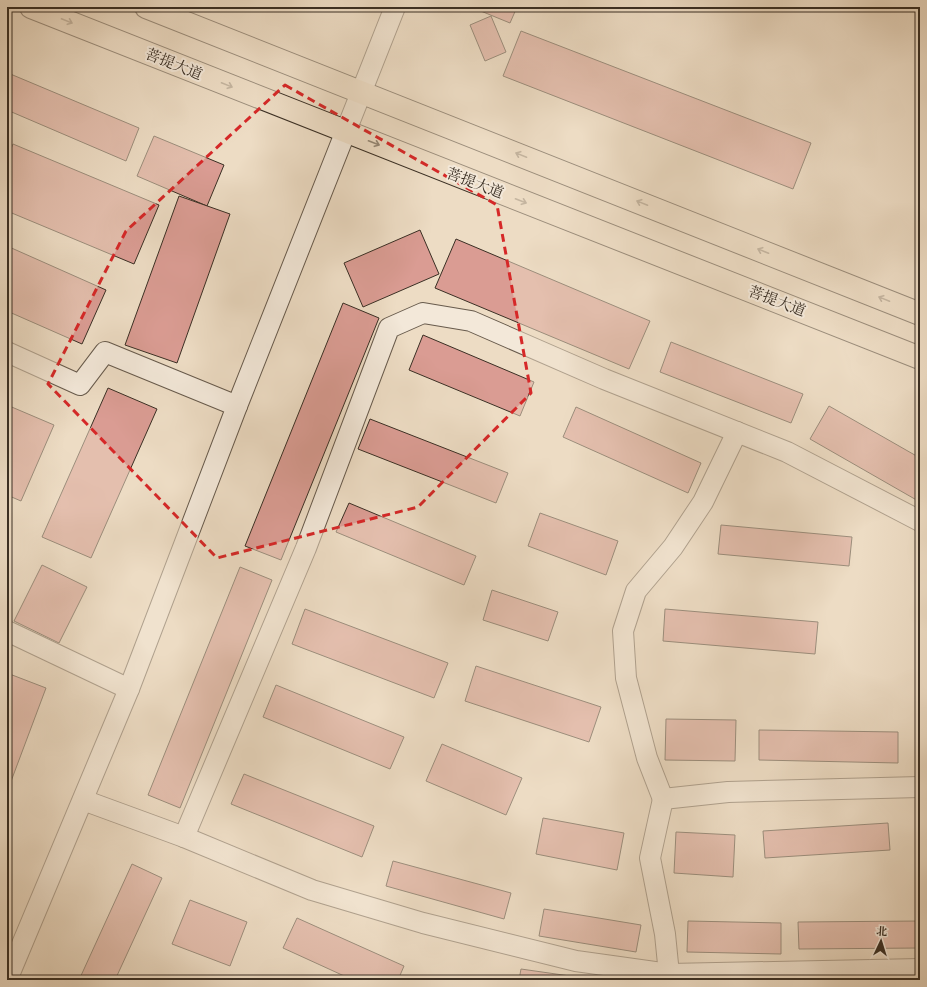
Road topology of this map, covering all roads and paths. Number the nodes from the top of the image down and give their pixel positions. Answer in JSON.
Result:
{"nodes":[{"id":1,"x":31,"y":7,"type":"edge"},
{"id":2,"x":146,"y":7,"type":"edge"},
{"id":3,"x":396,"y":7,"type":"edge"},
{"id":4,"x":362,"y":92,"type":"junction"},
{"id":5,"x":346,"y":132,"type":"junction"},
{"id":6,"x":920,"y":314,"type":"edge"},
{"id":7,"x":7,"y":352,"type":"edge"},
{"id":8,"x":920,"y":358,"type":"edge"},
{"id":9,"x":237,"y":406,"type":"junction"},
{"id":10,"x":737,"y":432,"type":"junction"},
{"id":11,"x":920,"y":521,"type":"edge"},
{"id":12,"x":7,"y":631,"type":"edge"},
{"id":13,"x":129,"y":689,"type":"junction"},
{"id":14,"x":920,"y":787,"type":"edge"},
{"id":15,"x":663,"y":799,"type":"junction"},
{"id":16,"x":83,"y":800,"type":"junction"},
{"id":17,"x":184,"y":837,"type":"junction"},
{"id":18,"x":920,"y":969,"type":"edge"},
{"id":19,"x":669,"y":974,"type":"junction"},
{"id":20,"x":7,"y":980,"type":"edge"}],
"edges":[{"from":1,"to":5,"type":"main road","name":"菩提大道","one_way":true},
{"from":2,"to":4,"type":"main road"},
{"from":3,"to":4,"type":"street"},
{"from":4,"to":5,"type":"street"},
{"from":6,"to":4,"type":"main road","one_way":true},
{"from":5,"to":8,"type":"main road","name":"菩提大道","one_way":true},
{"from":5,"to":9,"type":"street"},
{"from":7,"to":9,"type":"street"},
{"from":9,"to":13,"type":"street"},
{"from":10,"to":11,"type":"street"},
{"from":10,"to":15,"type":"street"},
{"from":10,"to":17,"type":"street"},
{"from":12,"to":13,"type":"street"},
{"from":13,"to":16,"type":"street"},
{"from":14,"to":15,"type":"street"},
{"from":15,"to":19,"type":"street"},
{"from":16,"to":17,"type":"street"},
{"from":16,"to":20,"type":"street"},
{"from":17,"to":19,"type":"street"},
{"from":18,"to":19,"type":"street"}]}
